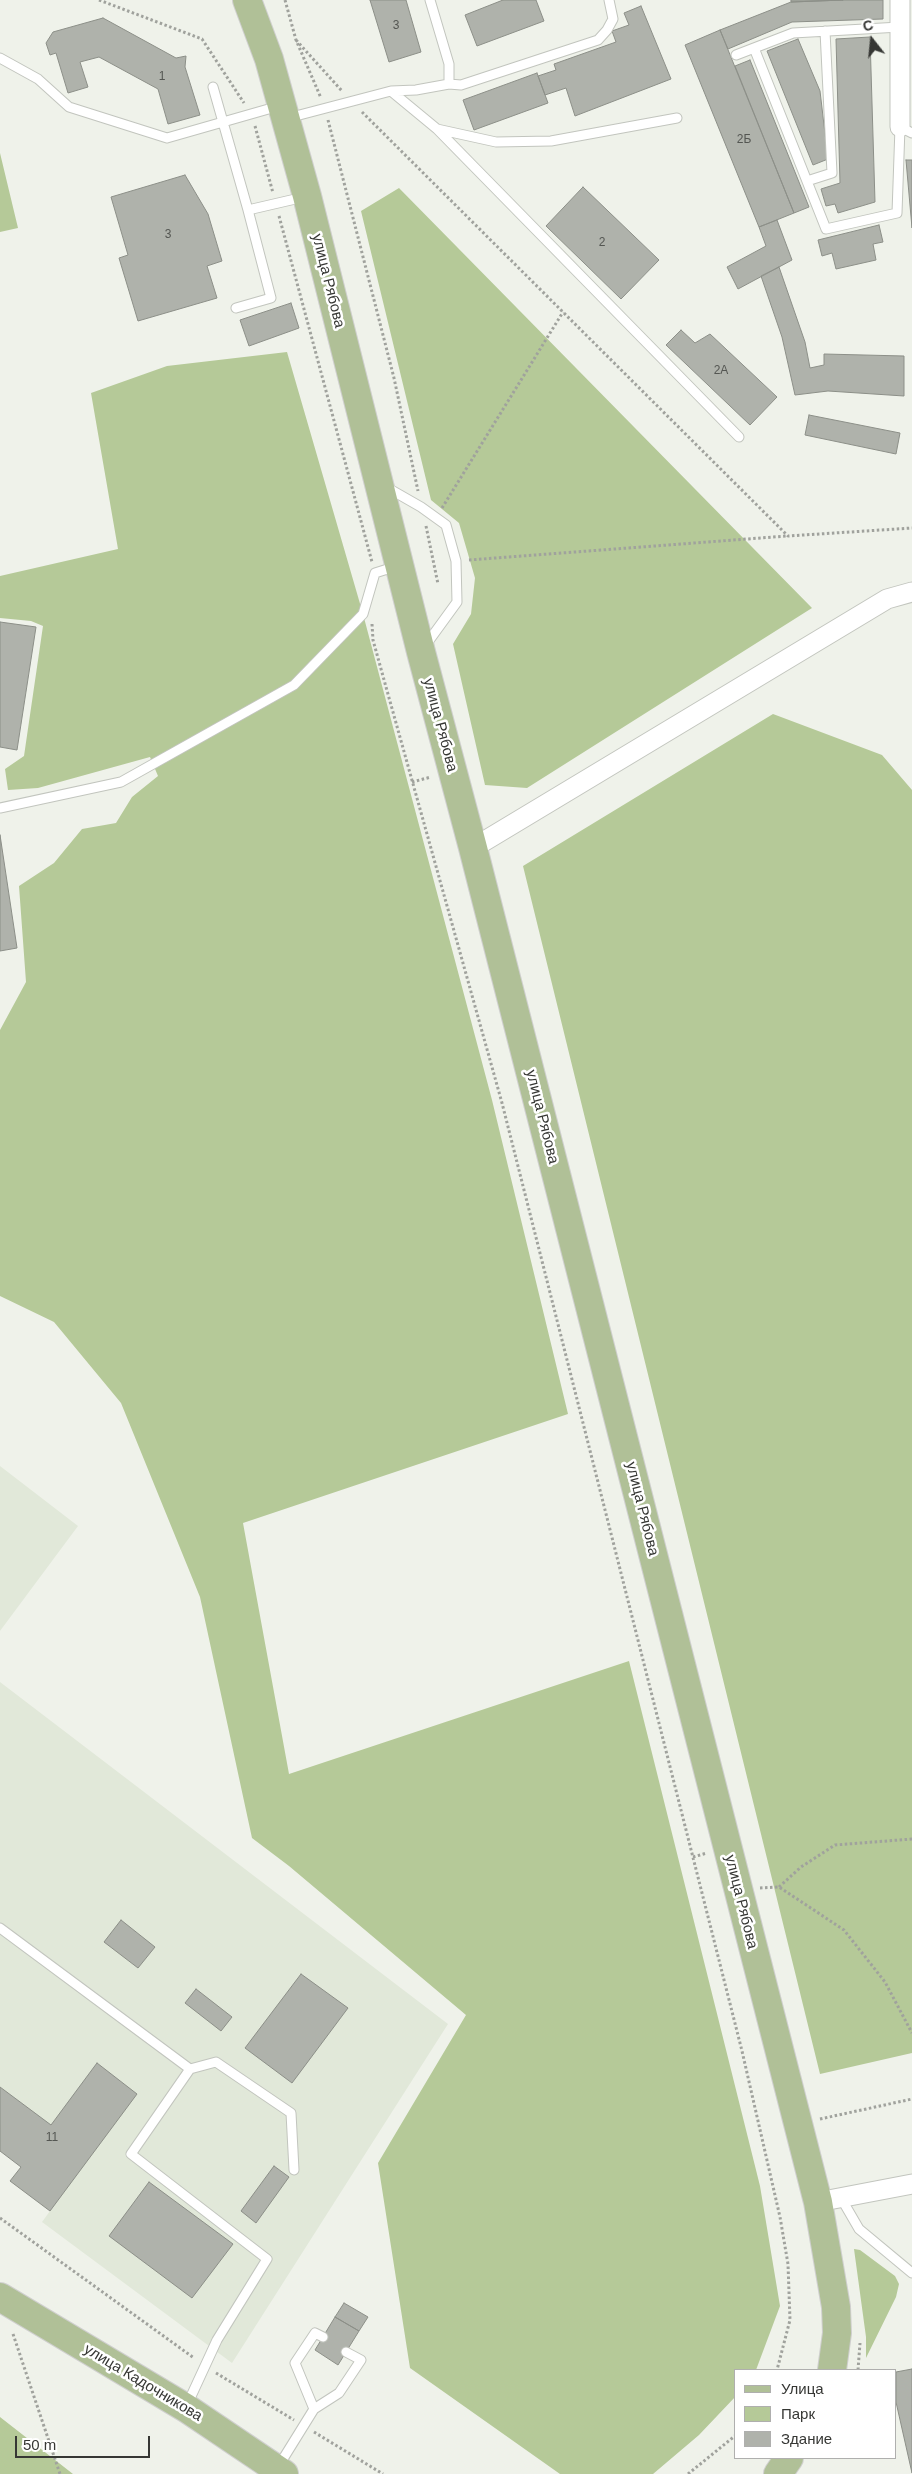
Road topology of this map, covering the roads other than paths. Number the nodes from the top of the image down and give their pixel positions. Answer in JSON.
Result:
{"nodes":[{"id":1,"x":248,"y":0,"type":"edge"},
{"id":2,"x":430,"y":0,"type":"edge"},
{"id":3,"x":609,"y":0,"type":"edge"},
{"id":4,"x":900,"y":0,"type":"edge"},
{"id":5,"x":900,"y":27,"type":"junction"},
{"id":6,"x":825,"y":31,"type":"junction"},
{"id":7,"x":754,"y":48,"type":"junction"},
{"id":8,"x":736,"y":55,"type":"dead end"},
{"id":9,"x":0,"y":58,"type":"edge"},
{"id":10,"x":449,"y":84,"type":"junction"},
{"id":11,"x":214,"y":87,"type":"dead end"},
{"id":12,"x":391,"y":91,"type":"junction"},
{"id":13,"x":284,"y":112,"type":"junction"},
{"id":14,"x":677,"y":118,"type":"dead end"},
{"id":15,"x":224,"y":123,"type":"junction"},
{"id":16,"x":437,"y":129,"type":"junction"},
{"id":17,"x":906,"y":130,"type":"edge"},
{"id":18,"x":807,"y":181,"type":"junction"},
{"id":19,"x":307,"y":196,"type":"junction"},
{"id":20,"x":248,"y":210,"type":"junction"},
{"id":21,"x":236,"y":308,"type":"dead end"},
{"id":22,"x":739,"y":437,"type":"dead end"},
{"id":23,"x":379,"y":483,"type":"junction"},
{"id":24,"x":387,"y":569,"type":"junction"},
{"id":25,"x":912,"y":592,"type":"edge"},
{"id":26,"x":421,"y":652,"type":"junction"},
{"id":27,"x":0,"y":808,"type":"edge"},
{"id":28,"x":473,"y":848,"type":"junction"},
{"id":29,"x":0,"y":1928,"type":"edge"},
{"id":30,"x":190,"y":2069,"type":"junction"},
{"id":31,"x":294,"y":2170,"type":"dead end"},
{"id":32,"x":912,"y":2184,"type":"edge"},
{"id":33,"x":829,"y":2200,"type":"junction"},
{"id":34,"x":912,"y":2273,"type":"edge"},
{"id":35,"x":0,"y":2297,"type":"edge"},
{"id":36,"x":323,"y":2338,"type":"dead end"},
{"id":37,"x":346,"y":2352,"type":"dead end"},
{"id":38,"x":832,"y":2369,"type":"edge"},
{"id":39,"x":186,"y":2408,"type":"junction"},
{"id":40,"x":314,"y":2409,"type":"junction"},
{"id":41,"x":788,"y":2459,"type":"edge"},
{"id":42,"x":280,"y":2472,"type":"edge"},
{"id":43,"x":778,"y":2474,"type":"edge"}],
"edges":[{"from":1,"to":13,"type":"main road","name":"улица Рябова"},
{"from":2,"to":10,"type":"lane"},
{"from":3,"to":10,"type":"lane"},
{"from":4,"to":5,"type":"street"},
{"from":5,"to":6,"type":"lane"},
{"from":5,"to":17,"type":"street"},
{"from":6,"to":7,"type":"lane"},
{"from":6,"to":18,"type":"lane"},
{"from":7,"to":8,"type":"lane"},
{"from":7,"to":18,"type":"lane"},
{"from":9,"to":15,"type":"lane"},
{"from":10,"to":12,"type":"lane"},
{"from":11,"to":15,"type":"lane"},
{"from":12,"to":13,"type":"lane"},
{"from":12,"to":16,"type":"lane"},
{"from":13,"to":15,"type":"lane"},
{"from":13,"to":19,"type":"main road","name":"улица Рябова"},
{"from":14,"to":16,"type":"lane"},
{"from":15,"to":20,"type":"lane"},
{"from":16,"to":22,"type":"lane"},
{"from":17,"to":18,"type":"lane"},
{"from":19,"to":20,"type":"lane"},
{"from":19,"to":23,"type":"main road","name":"улица Рябова"},
{"from":20,"to":21,"type":"lane"},
{"from":23,"to":24,"type":"main road","name":"улица Рябова"},
{"from":23,"to":26,"type":"lane"},
{"from":24,"to":26,"type":"main road","name":"улица Рябова"},
{"from":24,"to":27,"type":"lane"},
{"from":25,"to":28,"type":"street"},
{"from":26,"to":28,"type":"main road","name":"улица Рябова"},
{"from":28,"to":33,"type":"main road","name":"улица Рябова"},
{"from":29,"to":30,"type":"lane"},
{"from":30,"to":31,"type":"lane"},
{"from":30,"to":39,"type":"lane"},
{"from":32,"to":33,"type":"street"},
{"from":33,"to":34,"type":"lane"},
{"from":33,"to":38,"type":"main road","name":"улица Рябова"},
{"from":35,"to":39,"type":"main road","name":"улица Кадочникова"},
{"from":36,"to":40,"type":"lane"},
{"from":37,"to":40,"type":"lane"},
{"from":39,"to":42,"type":"main road","name":"улица Кадочникова"},
{"from":40,"to":42,"type":"lane"},
{"from":41,"to":43,"type":"main road"}]}
